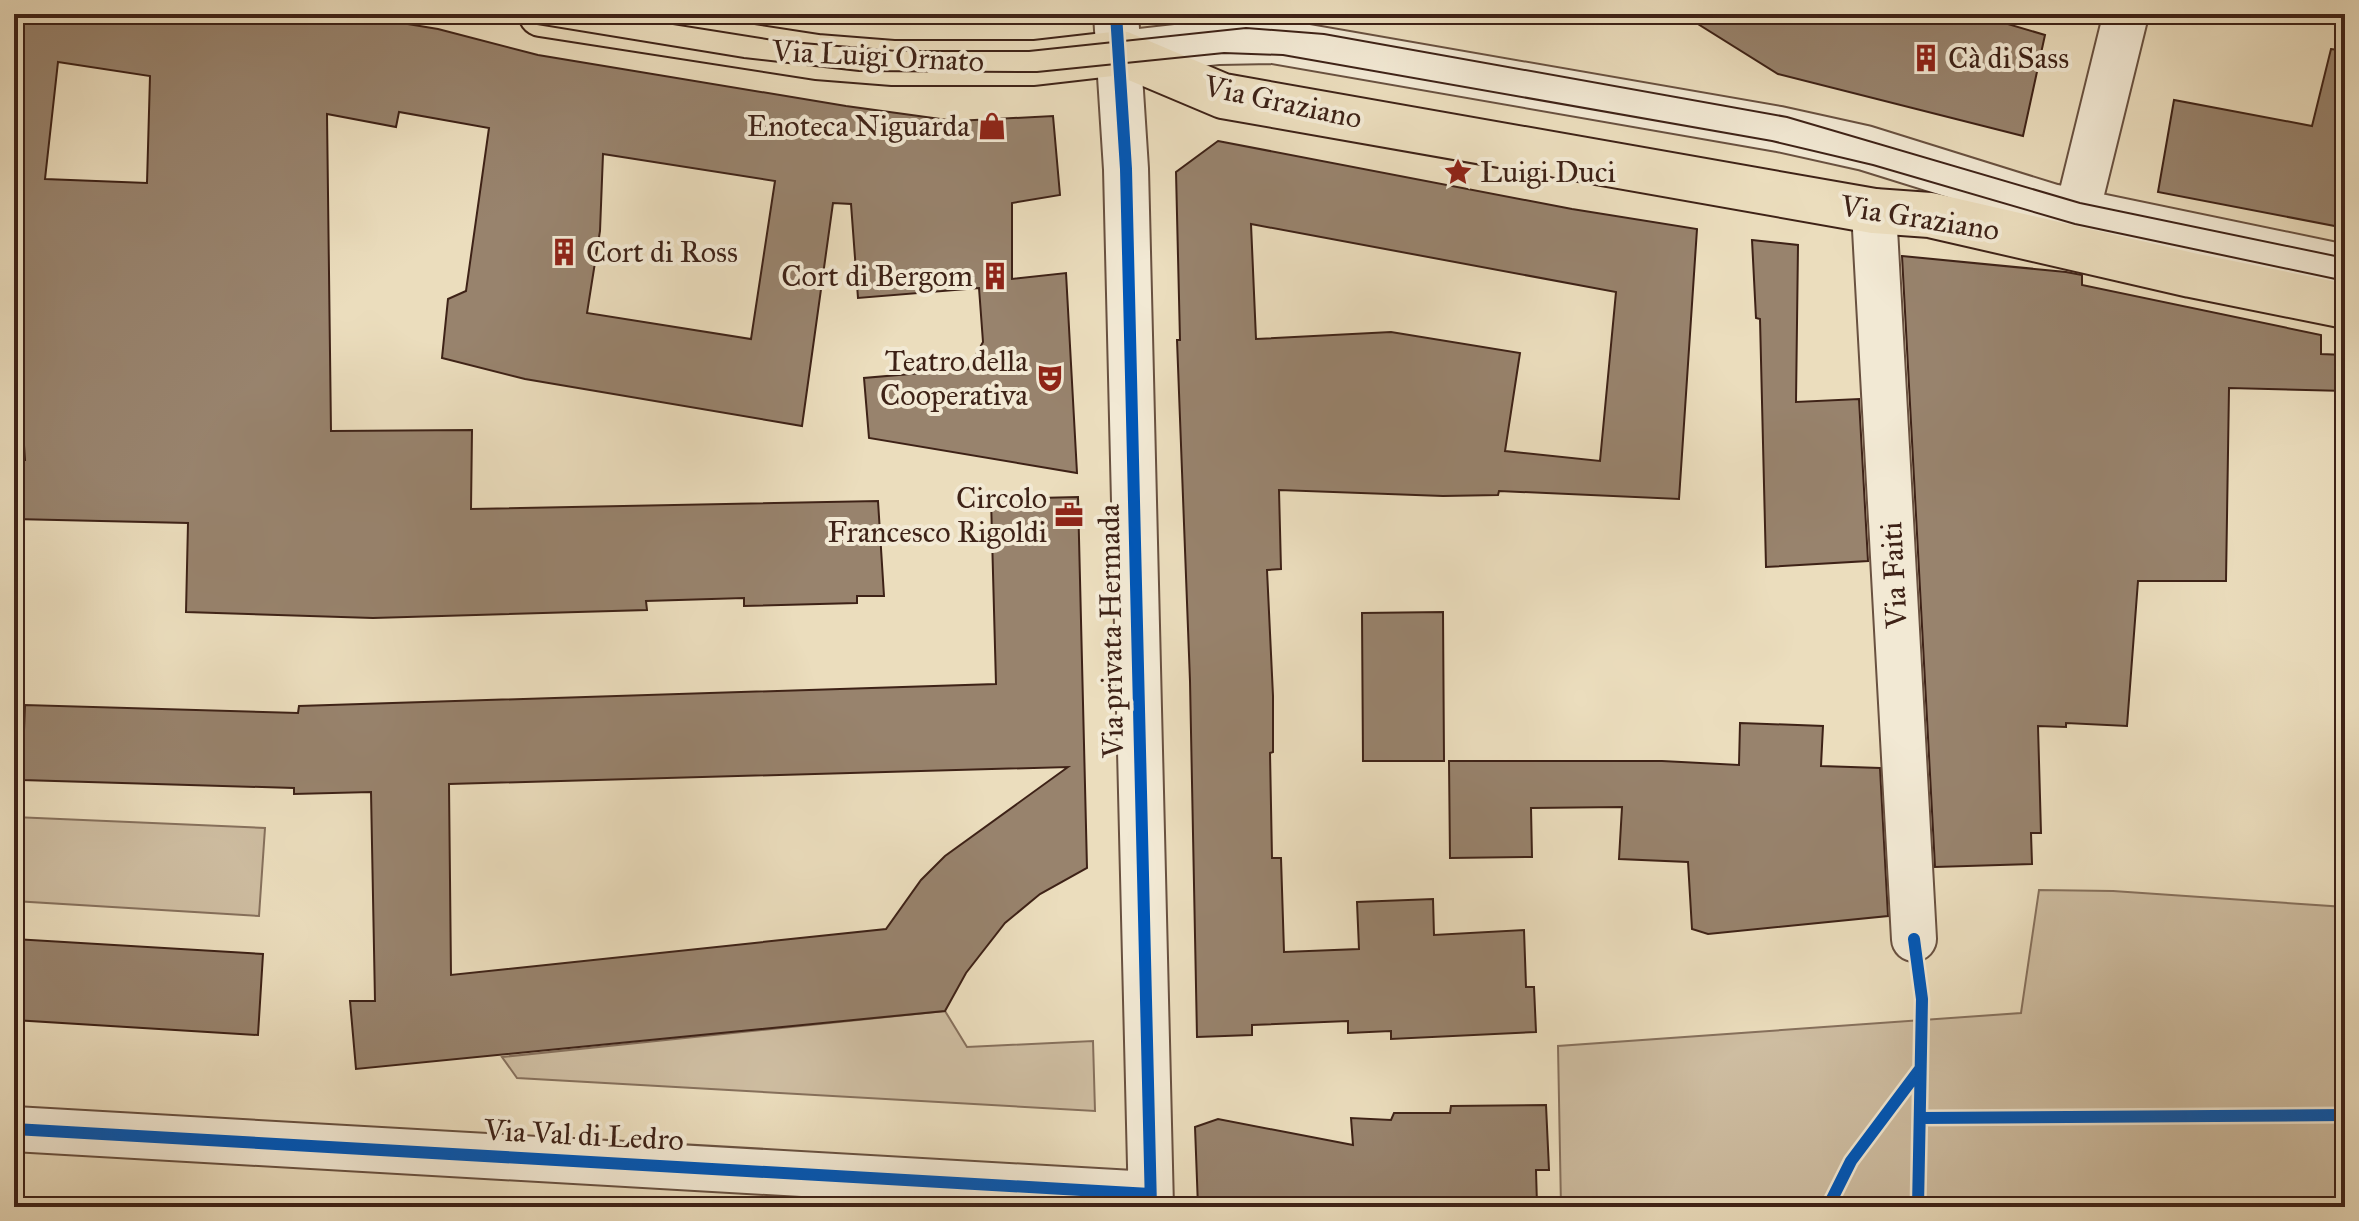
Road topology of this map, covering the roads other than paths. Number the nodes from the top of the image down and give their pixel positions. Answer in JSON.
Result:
{"nodes":[{"id":1,"x":541,"y":14,"type":"edge"},
{"id":2,"x":2126,"y":14,"type":"edge"},
{"id":3,"x":1119,"y":34,"type":"edge"},
{"id":4,"x":1874,"y":211,"type":"junction"},
{"id":5,"x":2074,"y":228,"type":"junction"},
{"id":6,"x":2345,"y":267,"type":"edge"},
{"id":7,"x":2345,"y":306,"type":"edge"},
{"id":8,"x":1914,"y":939,"type":"dead end"},
{"id":9,"x":14,"y":1129,"type":"edge"},
{"id":10,"x":739,"y":1188,"type":"edge"},
{"id":11,"x":1150,"y":1200,"type":"edge"}],
"edges":[{"from":1,"to":3,"type":"main road","name":"Via Luigi Ornato"},
{"from":2,"to":5,"type":"street"},
{"from":3,"to":4,"type":"main road","name":"Via Graziano"},
{"from":3,"to":5,"type":"street","name":"Via Graziano"},
{"from":3,"to":11,"type":"street","name":"Via privata Hermada"},
{"from":4,"to":5,"type":"main road","name":"Via Graziano"},
{"from":4,"to":8,"type":"street","name":"Via Faiti"},
{"from":5,"to":6,"type":"street","name":"Via Graziano"},
{"from":5,"to":7,"type":"main road","name":"Via Graziano"},
{"from":9,"to":10,"type":"street","name":"Via Val di Ledro"},
{"from":10,"to":11,"type":"street","name":"Via Val di Ledro"}]}
